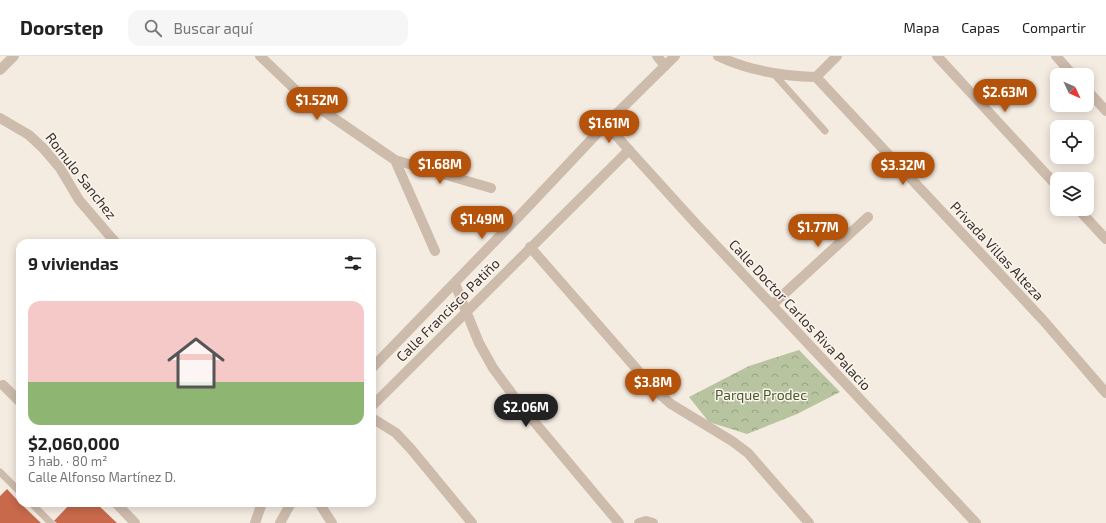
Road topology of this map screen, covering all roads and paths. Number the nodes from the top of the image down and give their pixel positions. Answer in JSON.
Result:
{"nodes":[{"id":1,"x":14,"y":56,"type":"edge"},
{"id":2,"x":260,"y":56,"type":"edge"},
{"id":3,"x":656,"y":56,"type":"edge"},
{"id":4,"x":675,"y":56,"type":"edge"},
{"id":5,"x":718,"y":56,"type":"edge"},
{"id":6,"x":837,"y":56,"type":"edge"},
{"id":7,"x":937,"y":56,"type":"edge"},
{"id":8,"x":1056,"y":56,"type":"edge"},
{"id":9,"x":665,"y":66,"type":"junction"},
{"id":10,"x":1067,"y":68,"type":"edge"},
{"id":11,"x":0,"y":70,"type":"edge"},
{"id":12,"x":773,"y":73,"type":"junction"},
{"id":13,"x":816,"y":78,"type":"junction"},
{"id":14,"x":1094,"y":98,"type":"edge"},
{"id":15,"x":1106,"y":111,"type":"edge"},
{"id":16,"x":0,"y":118,"type":"edge"},
{"id":17,"x":606,"y":124,"type":"junction"},
{"id":18,"x":825,"y":131,"type":"dead end"},
{"id":19,"x":629,"y":150,"type":"junction"},
{"id":20,"x":395,"y":160,"type":"junction"},
{"id":21,"x":1050,"y":178,"type":"edge"},
{"id":22,"x":491,"y":188,"type":"dead end"},
{"id":23,"x":1085,"y":216,"type":"edge"},
{"id":24,"x":868,"y":217,"type":"dead end"},
{"id":25,"x":113,"y":239,"type":"edge"},
{"id":26,"x":1106,"y":239,"type":"edge"},
{"id":27,"x":530,"y":248,"type":"junction"},
{"id":28,"x":435,"y":251,"type":"dead end"},
{"id":29,"x":455,"y":284,"type":"junction"},
{"id":30,"x":772,"y":305,"type":"junction"},
{"id":31,"x":466,"y":310,"type":"junction"},
{"id":32,"x":376,"y":364,"type":"edge"},
{"id":33,"x":3,"y":385,"type":"dead end"},
{"id":34,"x":1106,"y":393,"type":"edge"},
{"id":35,"x":16,"y":398,"type":"edge"},
{"id":36,"x":376,"y":402,"type":"edge"},
{"id":37,"x":376,"y":420,"type":"edge"},
{"id":38,"x":0,"y":472,"type":"edge"},
{"id":39,"x":16,"y":488,"type":"edge"},
{"id":40,"x":35,"y":507,"type":"edge"},
{"id":41,"x":120,"y":507,"type":"edge"},
{"id":42,"x":261,"y":507,"type":"edge"},
{"id":43,"x":289,"y":507,"type":"edge"},
{"id":44,"x":322,"y":507,"type":"edge"},
{"id":45,"x":257,"y":522,"type":"edge"},
{"id":46,"x":51,"y":523,"type":"edge"},
{"id":47,"x":135,"y":523,"type":"edge"},
{"id":48,"x":280,"y":523,"type":"edge"},
{"id":49,"x":332,"y":523,"type":"edge"},
{"id":50,"x":472,"y":523,"type":"edge"},
{"id":51,"x":619,"y":523,"type":"edge"},
{"id":52,"x":639,"y":523,"type":"edge"},
{"id":53,"x":653,"y":523,"type":"edge"},
{"id":54,"x":809,"y":523,"type":"edge"},
{"id":55,"x":976,"y":523,"type":"edge"}],
"edges":[{"from":1,"to":11,"type":"street"},
{"from":2,"to":20,"type":"street"},
{"from":3,"to":9,"type":"street"},
{"from":4,"to":9,"type":"street","name":"Calle Francisco Patiño"},
{"from":5,"to":12,"type":"street"},
{"from":6,"to":13,"type":"street"},
{"from":7,"to":21,"type":"street"},
{"from":8,"to":10,"type":"street"},
{"from":9,"to":17,"type":"street","name":"Calle Francisco Patiño"},
{"from":12,"to":13,"type":"street"},
{"from":12,"to":18,"type":"lane"},
{"from":13,"to":34,"type":"street","name":"Privada Villas Alteza"},
{"from":14,"to":15,"type":"street"},
{"from":16,"to":25,"type":"street","name":"Romulo Sanchez"},
{"from":17,"to":19,"type":"street","name":"Calle Doctor Carlos Riva Palacio"},
{"from":17,"to":29,"type":"street","name":"Calle Francisco Patiño"},
{"from":19,"to":27,"type":"street","name":"Calle Francisco Patiño"},
{"from":19,"to":30,"type":"street","name":"Calle Doctor Carlos Riva Palacio"},
{"from":20,"to":22,"type":"street"},
{"from":20,"to":28,"type":"street"},
{"from":23,"to":26,"type":"street"},
{"from":24,"to":30,"type":"street"},
{"from":27,"to":31,"type":"street","name":"Calle Francisco Patiño"},
{"from":27,"to":54,"type":"street"},
{"from":29,"to":31,"type":"street"},
{"from":29,"to":32,"type":"street","name":"Calle Francisco Patiño"},
{"from":30,"to":55,"type":"street","name":"Calle Doctor Carlos Riva Palacio"},
{"from":31,"to":36,"type":"street","name":"Calle Francisco Patiño"},
{"from":31,"to":51,"type":"street"},
{"from":33,"to":35,"type":"street"},
{"from":37,"to":50,"type":"street"},
{"from":38,"to":39,"type":"lane"},
{"from":40,"to":46,"type":"lane"},
{"from":41,"to":47,"type":"street"},
{"from":42,"to":45,"type":"street"},
{"from":43,"to":48,"type":"street"},
{"from":44,"to":49,"type":"street"},
{"from":52,"to":53,"type":"street"}]}
